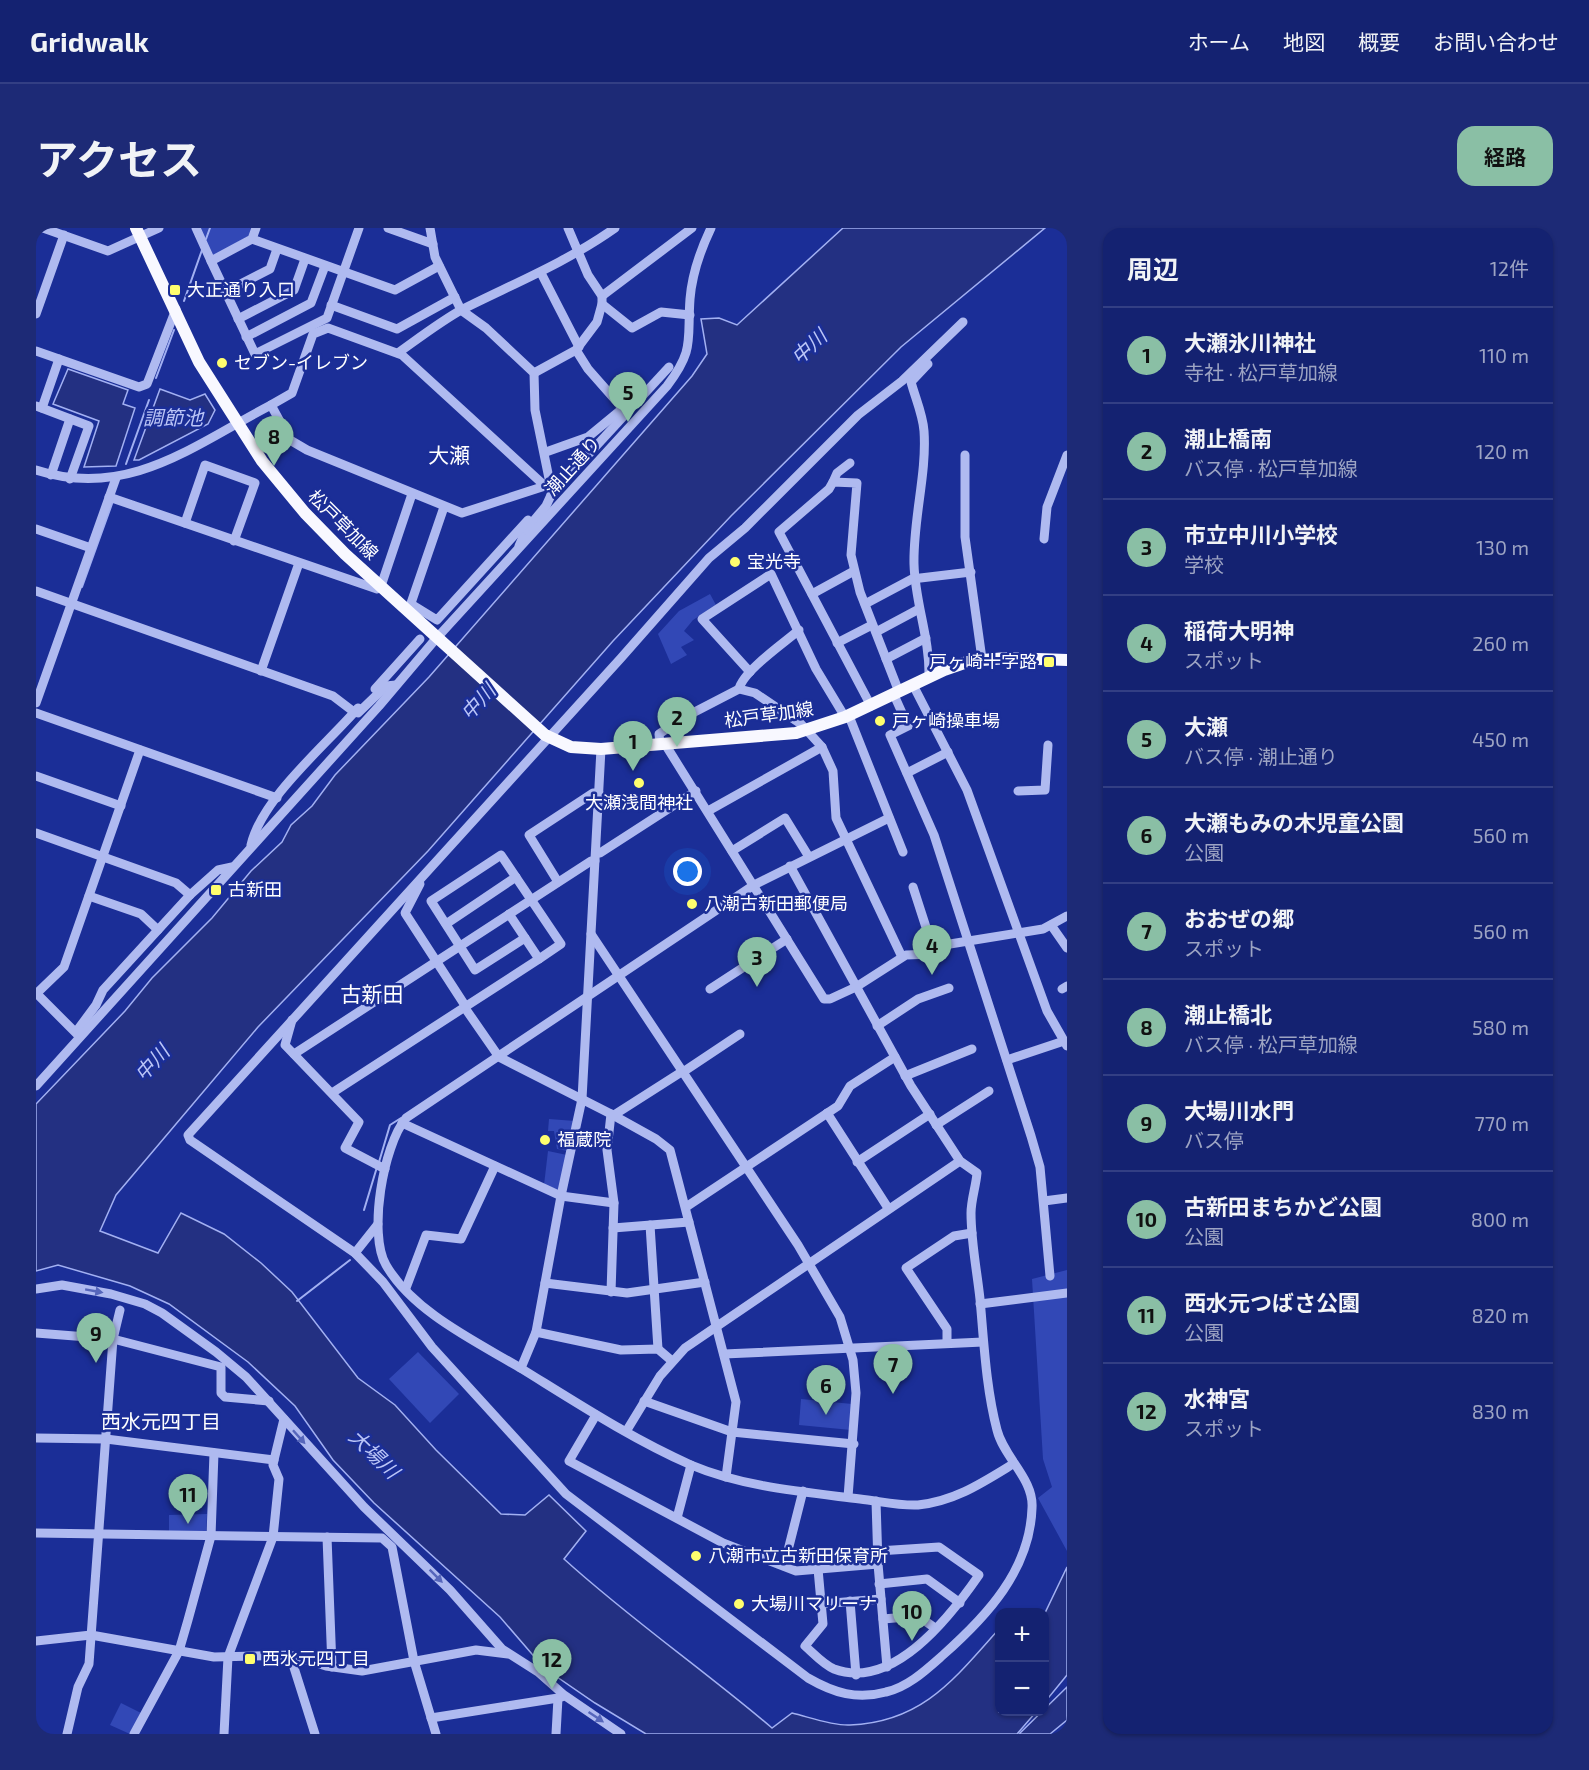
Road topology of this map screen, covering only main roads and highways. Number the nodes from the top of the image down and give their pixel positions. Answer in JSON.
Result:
{"nodes":[{"id":1,"x":140,"y":232,"type":"edge"},
{"id":2,"x":1067,"y":660,"type":"edge"}],
"edges":[{"from":1,"to":2,"type":"main road","name":"松戸草加線"}]}
